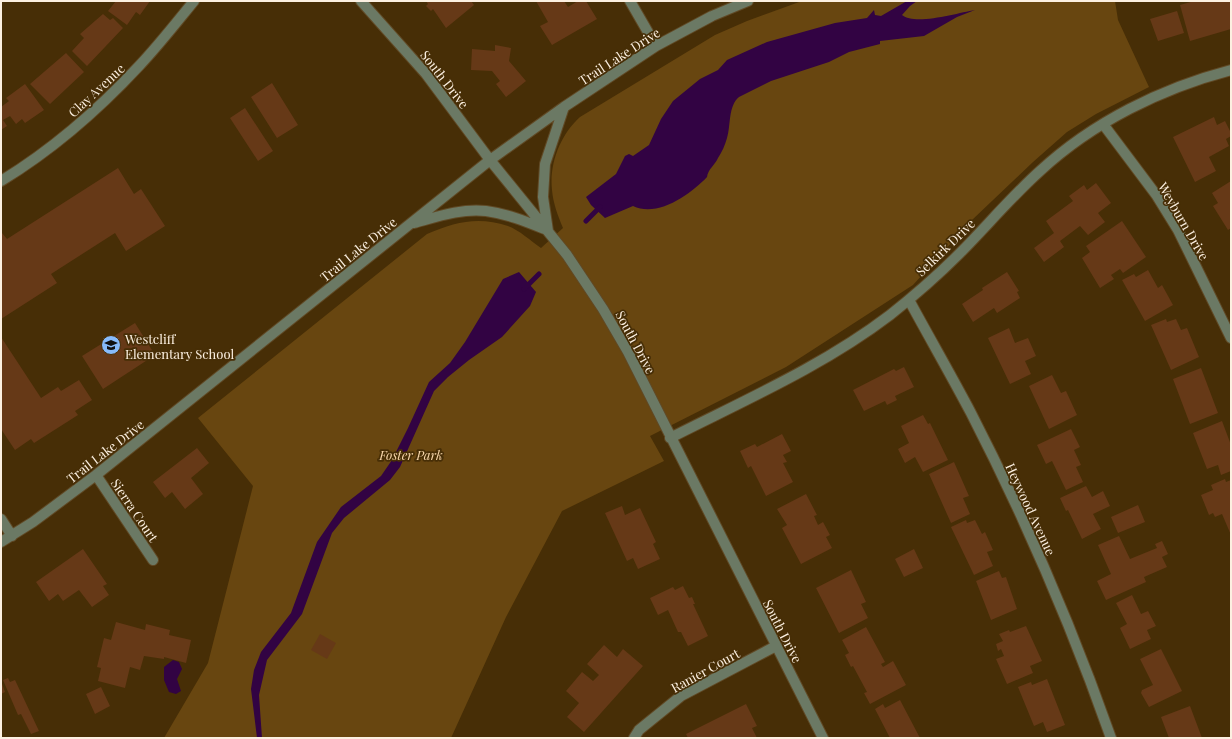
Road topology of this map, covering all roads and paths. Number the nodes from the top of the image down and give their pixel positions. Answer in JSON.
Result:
{"nodes":[{"id":1,"x":194,"y":1,"type":"edge"},
{"id":2,"x":361,"y":1,"type":"edge"},
{"id":3,"x":630,"y":1,"type":"edge"},
{"id":4,"x":748,"y":1,"type":"edge"},
{"id":5,"x":656,"y":46,"type":"junction"},
{"id":6,"x":1231,"y":70,"type":"edge"},
{"id":7,"x":564,"y":107,"type":"junction"},
{"id":8,"x":1104,"y":124,"type":"junction"},
{"id":9,"x":490,"y":160,"type":"junction"},
{"id":10,"x":1,"y":181,"type":"edge"},
{"id":11,"x":410,"y":224,"type":"junction"},
{"id":12,"x":548,"y":230,"type":"junction"},
{"id":13,"x":909,"y":300,"type":"junction"},
{"id":14,"x":1231,"y":338,"type":"edge"},
{"id":15,"x":670,"y":438,"type":"junction"},
{"id":16,"x":96,"y":475,"type":"junction"},
{"id":17,"x":1,"y":519,"type":"edge"},
{"id":18,"x":12,"y":536,"type":"junction"},
{"id":19,"x":1,"y":542,"type":"edge"},
{"id":20,"x":153,"y":560,"type":"dead end"},
{"id":21,"x":776,"y":646,"type":"junction"},
{"id":22,"x":634,"y":738,"type":"edge"},
{"id":23,"x":823,"y":738,"type":"edge"},
{"id":24,"x":1111,"y":738,"type":"edge"}],
"edges":[{"from":1,"to":10,"type":"street","name":"Clay Avenue"},
{"from":2,"to":9,"type":"street","name":"South Drive"},
{"from":3,"to":5,"type":"street"},
{"from":4,"to":5,"type":"street","name":"Trail Lake Drive"},
{"from":5,"to":7,"type":"street","name":"Trail Lake Drive"},
{"from":6,"to":8,"type":"street","name":"Selkirk Drive"},
{"from":7,"to":9,"type":"street","name":"Trail Lake Drive"},
{"from":7,"to":12,"type":"street"},
{"from":8,"to":13,"type":"street","name":"Selkirk Drive"},
{"from":8,"to":14,"type":"street","name":"Weyburn Drive"},
{"from":9,"to":11,"type":"street","name":"Trail Lake Drive"},
{"from":9,"to":12,"type":"street","name":"South Drive"},
{"from":11,"to":12,"type":"street"},
{"from":11,"to":16,"type":"street","name":"Trail Lake Drive"},
{"from":12,"to":15,"type":"street","name":"South Drive"},
{"from":13,"to":15,"type":"street","name":"Selkirk Drive"},
{"from":13,"to":24,"type":"street","name":"Heywood Avenue"},
{"from":15,"to":21,"type":"street","name":"South Drive"},
{"from":16,"to":18,"type":"street","name":"Trail Lake Drive"},
{"from":16,"to":20,"type":"street","name":"Sierra Court"},
{"from":17,"to":18,"type":"street"},
{"from":18,"to":19,"type":"street","name":"Trail Lake Drive"},
{"from":21,"to":22,"type":"street","name":"Ranier Court"},
{"from":21,"to":23,"type":"street","name":"South Drive"}]}
